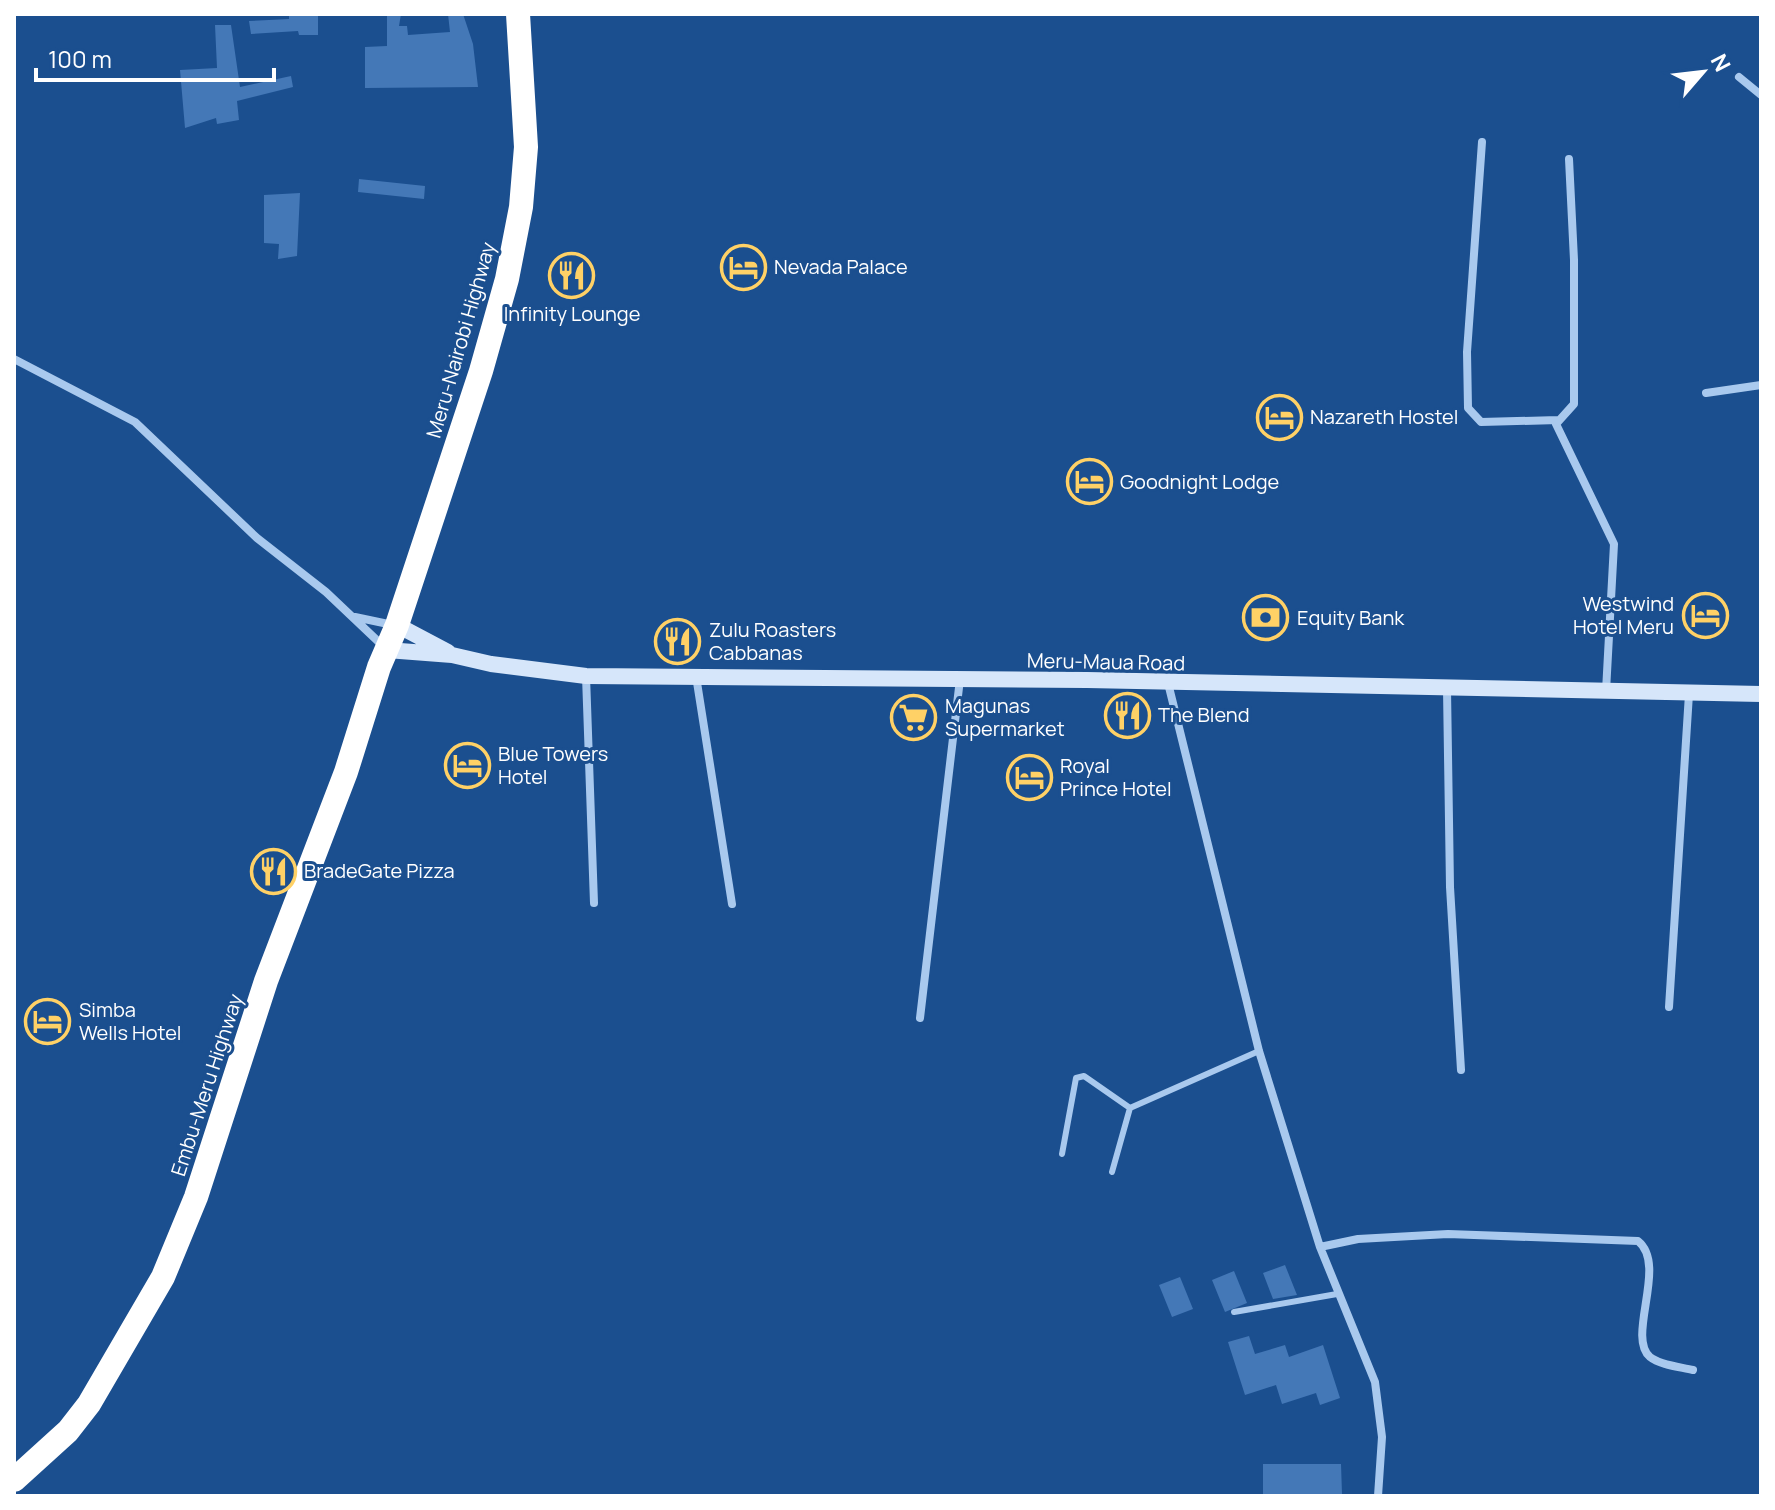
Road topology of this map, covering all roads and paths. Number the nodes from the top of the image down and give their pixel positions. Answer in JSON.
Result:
{"nodes":[{"id":1,"x":518,"y":14,"type":"edge"},
{"id":2,"x":1739,"y":77,"type":"dead end"},
{"id":3,"x":1761,"y":95,"type":"edge"},
{"id":4,"x":1482,"y":142,"type":"dead end"},
{"id":5,"x":1569,"y":159,"type":"dead end"},
{"id":6,"x":14,"y":359,"type":"edge"},
{"id":7,"x":1761,"y":385,"type":"edge"},
{"id":8,"x":1706,"y":393,"type":"dead end"},
{"id":9,"x":1558,"y":420,"type":"junction"},
{"id":10,"x":354,"y":617,"type":"junction"},
{"id":11,"x":397,"y":625,"type":"junction"},
{"id":12,"x":452,"y":655,"type":"junction"},
{"id":13,"x":383,"y":659,"type":"junction"},
{"id":14,"x":696,"y":675,"type":"junction"},
{"id":15,"x":586,"y":676,"type":"junction"},
{"id":16,"x":960,"y":679,"type":"junction"},
{"id":17,"x":1168,"y":683,"type":"junction"},
{"id":18,"x":1447,"y":689,"type":"junction"},
{"id":19,"x":1606,"y":691,"type":"junction"},
{"id":20,"x":1689,"y":694,"type":"junction"},
{"id":21,"x":1761,"y":694,"type":"edge"},
{"id":22,"x":594,"y":903,"type":"dead end"},
{"id":23,"x":732,"y":904,"type":"dead end"},
{"id":24,"x":1669,"y":1007,"type":"dead end"},
{"id":25,"x":920,"y":1018,"type":"dead end"},
{"id":26,"x":1259,"y":1051,"type":"junction"},
{"id":27,"x":1461,"y":1070,"type":"dead end"},
{"id":28,"x":1130,"y":1108,"type":"junction"},
{"id":29,"x":1062,"y":1154,"type":"dead end"},
{"id":30,"x":1112,"y":1172,"type":"dead end"},
{"id":31,"x":1320,"y":1247,"type":"junction"},
{"id":32,"x":1337,"y":1294,"type":"junction"},
{"id":33,"x":1234,"y":1312,"type":"dead end"},
{"id":34,"x":1693,"y":1370,"type":"dead end"},
{"id":35,"x":14,"y":1480,"type":"edge"},
{"id":36,"x":1378,"y":1496,"type":"edge"}],
"edges":[{"from":1,"to":11,"type":"highway","name":"Meru-Nairobi Highway"},
{"from":2,"to":3,"type":"street"},
{"from":4,"to":9,"type":"street"},
{"from":5,"to":9,"type":"street"},
{"from":6,"to":10,"type":"street"},
{"from":7,"to":8,"type":"street"},
{"from":9,"to":19,"type":"street"},
{"from":10,"to":11,"type":"street"},
{"from":10,"to":13,"type":"street"},
{"from":11,"to":12,"type":"main road","name":"Meru-Maua Road"},
{"from":11,"to":13,"type":"highway","name":"Meru-Nairobi Highway"},
{"from":12,"to":13,"type":"main road","name":"Meru-Maua Road"},
{"from":12,"to":15,"type":"main road","name":"Meru-Maua Road"},
{"from":13,"to":35,"type":"highway","name":"Embu-Meru Highway"},
{"from":14,"to":15,"type":"main road","name":"Meru-Maua Road"},
{"from":14,"to":16,"type":"main road","name":"Meru-Maua Road"},
{"from":14,"to":23,"type":"street"},
{"from":15,"to":22,"type":"street"},
{"from":16,"to":17,"type":"main road","name":"Meru-Maua Road"},
{"from":16,"to":25,"type":"street"},
{"from":17,"to":18,"type":"main road","name":"Meru-Maua Road"},
{"from":17,"to":26,"type":"street"},
{"from":18,"to":19,"type":"main road","name":"Meru-Maua Road"},
{"from":18,"to":27,"type":"street"},
{"from":19,"to":20,"type":"main road","name":"Meru-Maua Road"},
{"from":20,"to":21,"type":"main road","name":"Meru-Maua Road"},
{"from":20,"to":24,"type":"street"},
{"from":26,"to":28,"type":"lane"},
{"from":26,"to":31,"type":"street"},
{"from":28,"to":29,"type":"lane"},
{"from":28,"to":30,"type":"lane"},
{"from":31,"to":32,"type":"street"},
{"from":31,"to":34,"type":"street"},
{"from":32,"to":33,"type":"lane"},
{"from":32,"to":36,"type":"street"}]}
